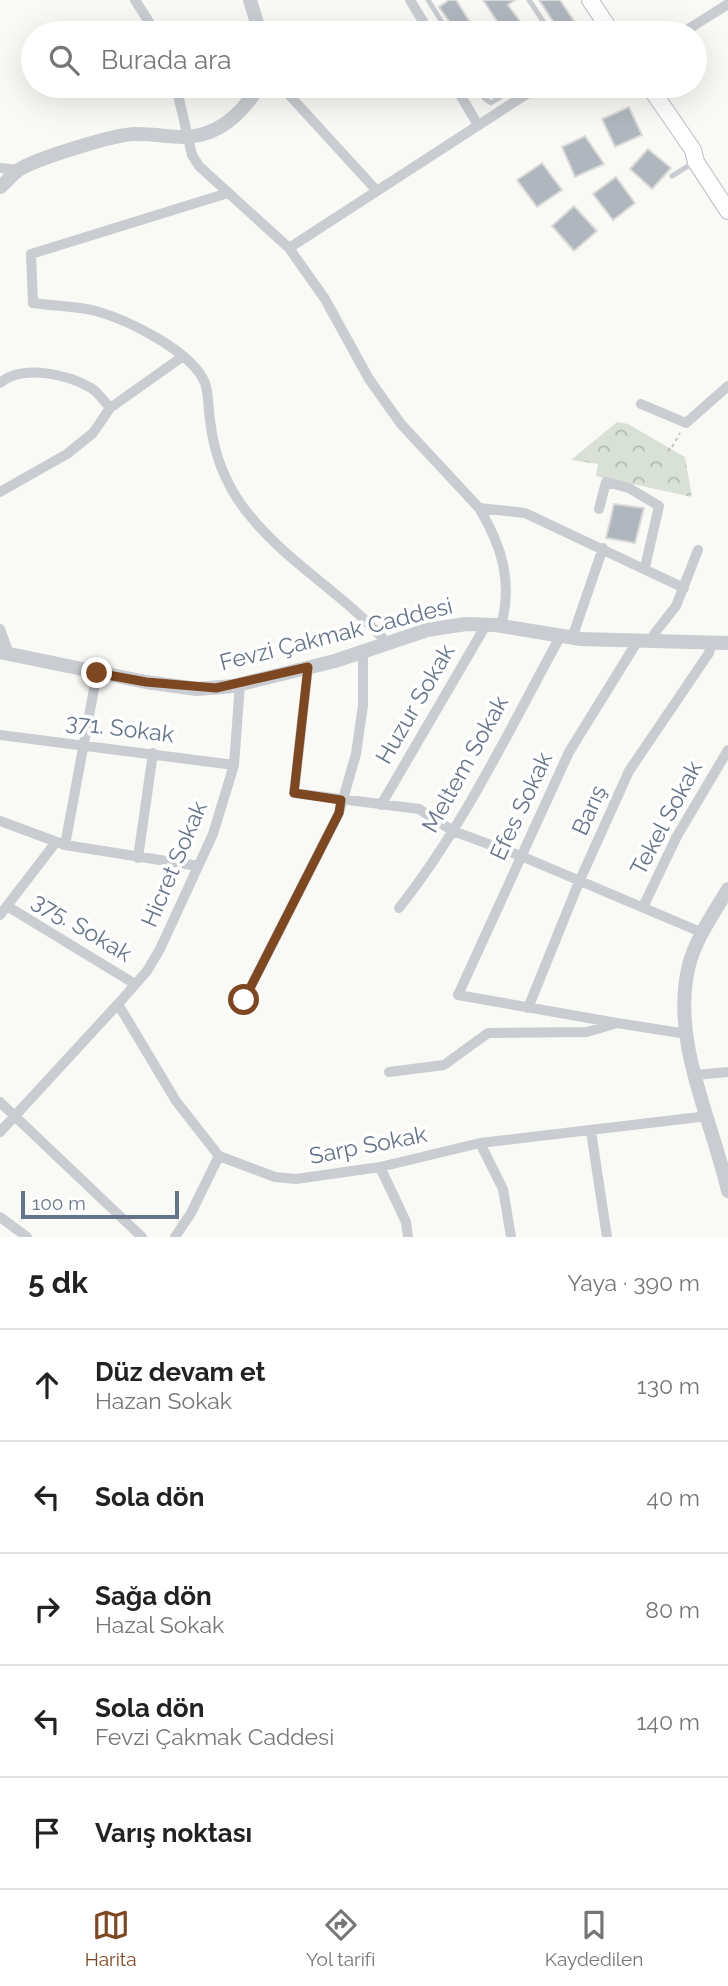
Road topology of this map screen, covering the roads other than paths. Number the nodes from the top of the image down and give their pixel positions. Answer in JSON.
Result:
{"nodes":[{"id":1,"x":135,"y":0,"type":"edge"},
{"id":2,"x":250,"y":0,"type":"edge"},
{"id":3,"x":410,"y":0,"type":"edge"},
{"id":4,"x":428,"y":0,"type":"edge"},
{"id":5,"x":529,"y":0,"type":"edge"},
{"id":6,"x":579,"y":0,"type":"edge"},
{"id":7,"x":590,"y":0,"type":"edge"},
{"id":8,"x":728,"y":4,"type":"edge"},
{"id":9,"x":148,"y":21,"type":"edge"},
{"id":10,"x":256,"y":21,"type":"edge"},
{"id":11,"x":423,"y":21,"type":"edge"},
{"id":12,"x":441,"y":21,"type":"edge"},
{"id":13,"x":543,"y":21,"type":"edge"},
{"id":14,"x":594,"y":21,"type":"edge"},
{"id":15,"x":604,"y":21,"type":"edge"},
{"id":16,"x":701,"y":21,"type":"edge"},
{"id":17,"x":179,"y":98,"type":"edge"},
{"id":18,"x":252,"y":98,"type":"edge"},
{"id":19,"x":292,"y":98,"type":"edge"},
{"id":20,"x":462,"y":98,"type":"edge"},
{"id":21,"x":484,"y":98,"type":"edge"},
{"id":22,"x":499,"y":98,"type":"edge"},
{"id":23,"x":520,"y":98,"type":"edge"},
{"id":24,"x":644,"y":98,"type":"edge"},
{"id":25,"x":658,"y":98,"type":"edge"},
{"id":26,"x":478,"y":125,"type":"junction"},
{"id":27,"x":190,"y":136,"type":"junction"},
{"id":28,"x":696,"y":162,"type":"junction"},
{"id":29,"x":0,"y":168,"type":"edge"},
{"id":30,"x":20,"y":170,"type":"junction"},
{"id":31,"x":671,"y":176,"type":"dead end"},
{"id":32,"x":0,"y":187,"type":"edge"},
{"id":33,"x":377,"y":191,"type":"junction"},
{"id":34,"x":228,"y":193,"type":"junction"},
{"id":35,"x":728,"y":211,"type":"edge"},
{"id":36,"x":289,"y":248,"type":"junction"},
{"id":37,"x":182,"y":356,"type":"junction"},
{"id":38,"x":0,"y":383,"type":"edge"},
{"id":39,"x":728,"y":386,"type":"edge"},
{"id":40,"x":641,"y":404,"type":"dead end"},
{"id":41,"x":110,"y":408,"type":"junction"},
{"id":42,"x":0,"y":492,"type":"edge"},
{"id":43,"x":479,"y":508,"type":"junction"},
{"id":44,"x":599,"y":509,"type":"dead end"},
{"id":45,"x":603,"y":548,"type":"junction"},
{"id":46,"x":698,"y":550,"type":"dead end"},
{"id":47,"x":645,"y":567,"type":"junction"},
{"id":48,"x":684,"y":588,"type":"junction"},
{"id":49,"x":493,"y":625,"type":"junction"},
{"id":50,"x":0,"y":629,"type":"edge"},
{"id":51,"x":566,"y":637,"type":"junction"},
{"id":52,"x":637,"y":642,"type":"junction"},
{"id":53,"x":653,"y":642,"type":"junction"},
{"id":54,"x":387,"y":643,"type":"junction"},
{"id":55,"x":712,"y":643,"type":"junction"},
{"id":56,"x":728,"y":643,"type":"edge"},
{"id":57,"x":363,"y":651,"type":"junction"},
{"id":58,"x":4,"y":653,"type":"edge"},
{"id":59,"x":308,"y":667,"type":"junction"},
{"id":60,"x":97,"y":673,"type":"junction"},
{"id":61,"x":240,"y":684,"type":"junction"},
{"id":62,"x":0,"y":735,"type":"edge"},
{"id":63,"x":85,"y":744,"type":"junction"},
{"id":64,"x":728,"y":750,"type":"edge"},
{"id":65,"x":153,"y":753,"type":"junction"},
{"id":66,"x":234,"y":765,"type":"junction"},
{"id":67,"x":341,"y":800,"type":"junction"},
{"id":68,"x":382,"y":805,"type":"junction"},
{"id":69,"x":0,"y":821,"type":"edge"},
{"id":70,"x":453,"y":831,"type":"junction"},
{"id":71,"x":60,"y":844,"type":"junction"},
{"id":72,"x":521,"y":856,"type":"junction"},
{"id":73,"x":138,"y":858,"type":"junction"},
{"id":74,"x":198,"y":866,"type":"junction"},
{"id":75,"x":579,"y":882,"type":"junction"},
{"id":76,"x":728,"y":889,"type":"edge"},
{"id":77,"x":643,"y":907,"type":"junction"},
{"id":78,"x":399,"y":908,"type":"dead end"},
{"id":79,"x":4,"y":910,"type":"edge"},
{"id":80,"x":703,"y":933,"type":"junction"},
{"id":81,"x":135,"y":984,"type":"junction"},
{"id":82,"x":244,"y":1000,"type":"dead end"},
{"id":83,"x":118,"y":1004,"type":"junction"},
{"id":84,"x":528,"y":1008,"type":"junction"},
{"id":85,"x":617,"y":1023,"type":"junction"},
{"id":86,"x":687,"y":1034,"type":"junction"},
{"id":87,"x":389,"y":1072,"type":"dead end"},
{"id":88,"x":728,"y":1072,"type":"edge"},
{"id":89,"x":696,"y":1075,"type":"junction"},
{"id":90,"x":0,"y":1102,"type":"edge"},
{"id":91,"x":13,"y":1114,"type":"junction"},
{"id":92,"x":708,"y":1116,"type":"junction"},
{"id":93,"x":591,"y":1131,"type":"junction"},
{"id":94,"x":0,"y":1132,"type":"edge"},
{"id":95,"x":480,"y":1143,"type":"junction"},
{"id":96,"x":219,"y":1156,"type":"junction"},
{"id":97,"x":380,"y":1167,"type":"junction"},
{"id":98,"x":728,"y":1191,"type":"edge"},
{"id":99,"x":0,"y":1217,"type":"edge"},
{"id":100,"x":27,"y":1237,"type":"edge"},
{"id":101,"x":142,"y":1237,"type":"edge"},
{"id":102,"x":175,"y":1237,"type":"edge"},
{"id":103,"x":408,"y":1237,"type":"edge"},
{"id":104,"x":511,"y":1237,"type":"edge"},
{"id":105,"x":607,"y":1237,"type":"edge"}],
"edges":[{"from":1,"to":9,"type":"street"},
{"from":2,"to":10,"type":"street"},
{"from":3,"to":11,"type":"street"},
{"from":4,"to":12,"type":"lane"},
{"from":5,"to":13,"type":"lane"},
{"from":6,"to":14,"type":"main road"},
{"from":7,"to":15,"type":"main road"},
{"from":8,"to":16,"type":"street"},
{"from":17,"to":27,"type":"street"},
{"from":18,"to":27,"type":"street"},
{"from":19,"to":33,"type":"street"},
{"from":20,"to":26,"type":"street"},
{"from":21,"to":22,"type":"lane"},
{"from":23,"to":26,"type":"street"},
{"from":24,"to":28,"type":"main road"},
{"from":25,"to":28,"type":"main road"},
{"from":26,"to":33,"type":"street"},
{"from":27,"to":30,"type":"street"},
{"from":27,"to":34,"type":"street"},
{"from":28,"to":31,"type":"lane"},
{"from":28,"to":35,"type":"main road"},
{"from":29,"to":30,"type":"street"},
{"from":30,"to":32,"type":"street"},
{"from":33,"to":36,"type":"street"},
{"from":34,"to":36,"type":"street"},
{"from":34,"to":37,"type":"street"},
{"from":36,"to":43,"type":"street"},
{"from":37,"to":41,"type":"street"},
{"from":37,"to":54,"type":"street"},
{"from":38,"to":41,"type":"street"},
{"from":39,"to":40,"type":"street"},
{"from":41,"to":42,"type":"street"},
{"from":43,"to":45,"type":"street"},
{"from":43,"to":49,"type":"street"},
{"from":44,"to":47,"type":"street"},
{"from":45,"to":47,"type":"street"},
{"from":45,"to":51,"type":"street","name":"Meltem Sokak"},
{"from":46,"to":48,"type":"street"},
{"from":47,"to":48,"type":"street"},
{"from":48,"to":53,"type":"street"},
{"from":49,"to":51,"type":"street","name":"Fevzi Çakmak Caddesi"},
{"from":49,"to":54,"type":"street","name":"Fevzi Çakmak Caddesi"},
{"from":49,"to":68,"type":"street","name":"Huzur Sokak"},
{"from":50,"to":58,"type":"street"},
{"from":51,"to":52,"type":"street","name":"Fevzi Çakmak Caddesi"},
{"from":51,"to":70,"type":"street","name":"Meltem Sokak"},
{"from":52,"to":53,"type":"street","name":"Fevzi Çakmak Caddesi"},
{"from":52,"to":72,"type":"street","name":"Efes Sokak"},
{"from":53,"to":55,"type":"street","name":"Fevzi Çakmak Caddesi"},
{"from":54,"to":57,"type":"street","name":"Fevzi Çakmak Caddesi"},
{"from":55,"to":56,"type":"street","name":"Fevzi Çakmak Caddesi"},
{"from":55,"to":75,"type":"street","name":"Barış"},
{"from":57,"to":59,"type":"street","name":"Fevzi Çakmak Caddesi"},
{"from":57,"to":67,"type":"street"},
{"from":58,"to":60,"type":"street","name":"Fevzi Çakmak Caddesi"},
{"from":59,"to":61,"type":"street","name":"Fevzi Çakmak Caddesi"},
{"from":59,"to":67,"type":"street"},
{"from":60,"to":61,"type":"street","name":"Fevzi Çakmak Caddesi"},
{"from":60,"to":63,"type":"street"},
{"from":61,"to":66,"type":"street","name":"Hicret Sokak"},
{"from":62,"to":63,"type":"street","name":"371. Sokak"},
{"from":63,"to":65,"type":"street","name":"371. Sokak"},
{"from":63,"to":71,"type":"street"},
{"from":64,"to":77,"type":"street","name":"Tekel Sokak"},
{"from":65,"to":66,"type":"street","name":"371. Sokak"},
{"from":65,"to":73,"type":"street"},
{"from":66,"to":74,"type":"street","name":"Hicret Sokak"},
{"from":67,"to":68,"type":"street"},
{"from":67,"to":82,"type":"street"},
{"from":68,"to":70,"type":"street"},
{"from":69,"to":71,"type":"street"},
{"from":70,"to":72,"type":"street"},
{"from":70,"to":78,"type":"street","name":"Meltem Sokak"},
{"from":71,"to":73,"type":"street"},
{"from":71,"to":79,"type":"street"},
{"from":72,"to":75,"type":"street"},
{"from":72,"to":84,"type":"street","name":"Efes Sokak"},
{"from":73,"to":74,"type":"street"},
{"from":74,"to":81,"type":"street","name":"Hicret Sokak"},
{"from":75,"to":77,"type":"street"},
{"from":75,"to":84,"type":"street","name":"Barış"},
{"from":76,"to":80,"type":"street"},
{"from":77,"to":80,"type":"street"},
{"from":79,"to":81,"type":"street","name":"375. Sokak"},
{"from":80,"to":86,"type":"street"},
{"from":81,"to":83,"type":"street","name":"Hicret Sokak"},
{"from":83,"to":91,"type":"street","name":"Hicret Sokak"},
{"from":83,"to":96,"type":"street","name":"Sarp Sokak"},
{"from":84,"to":85,"type":"street"},
{"from":85,"to":86,"type":"street"},
{"from":85,"to":87,"type":"street"},
{"from":86,"to":89,"type":"street"},
{"from":88,"to":89,"type":"street"},
{"from":89,"to":92,"type":"street"},
{"from":90,"to":91,"type":"street"},
{"from":91,"to":94,"type":"street","name":"Hicret Sokak"},
{"from":91,"to":101,"type":"street"},
{"from":92,"to":93,"type":"street","name":"Sarp Sokak"},
{"from":92,"to":98,"type":"street"},
{"from":93,"to":95,"type":"street","name":"Sarp Sokak"},
{"from":93,"to":105,"type":"street"},
{"from":95,"to":97,"type":"street","name":"Sarp Sokak"},
{"from":95,"to":104,"type":"street"},
{"from":96,"to":97,"type":"street","name":"Sarp Sokak"},
{"from":96,"to":102,"type":"street"},
{"from":97,"to":103,"type":"street"},
{"from":99,"to":100,"type":"street"}]}
